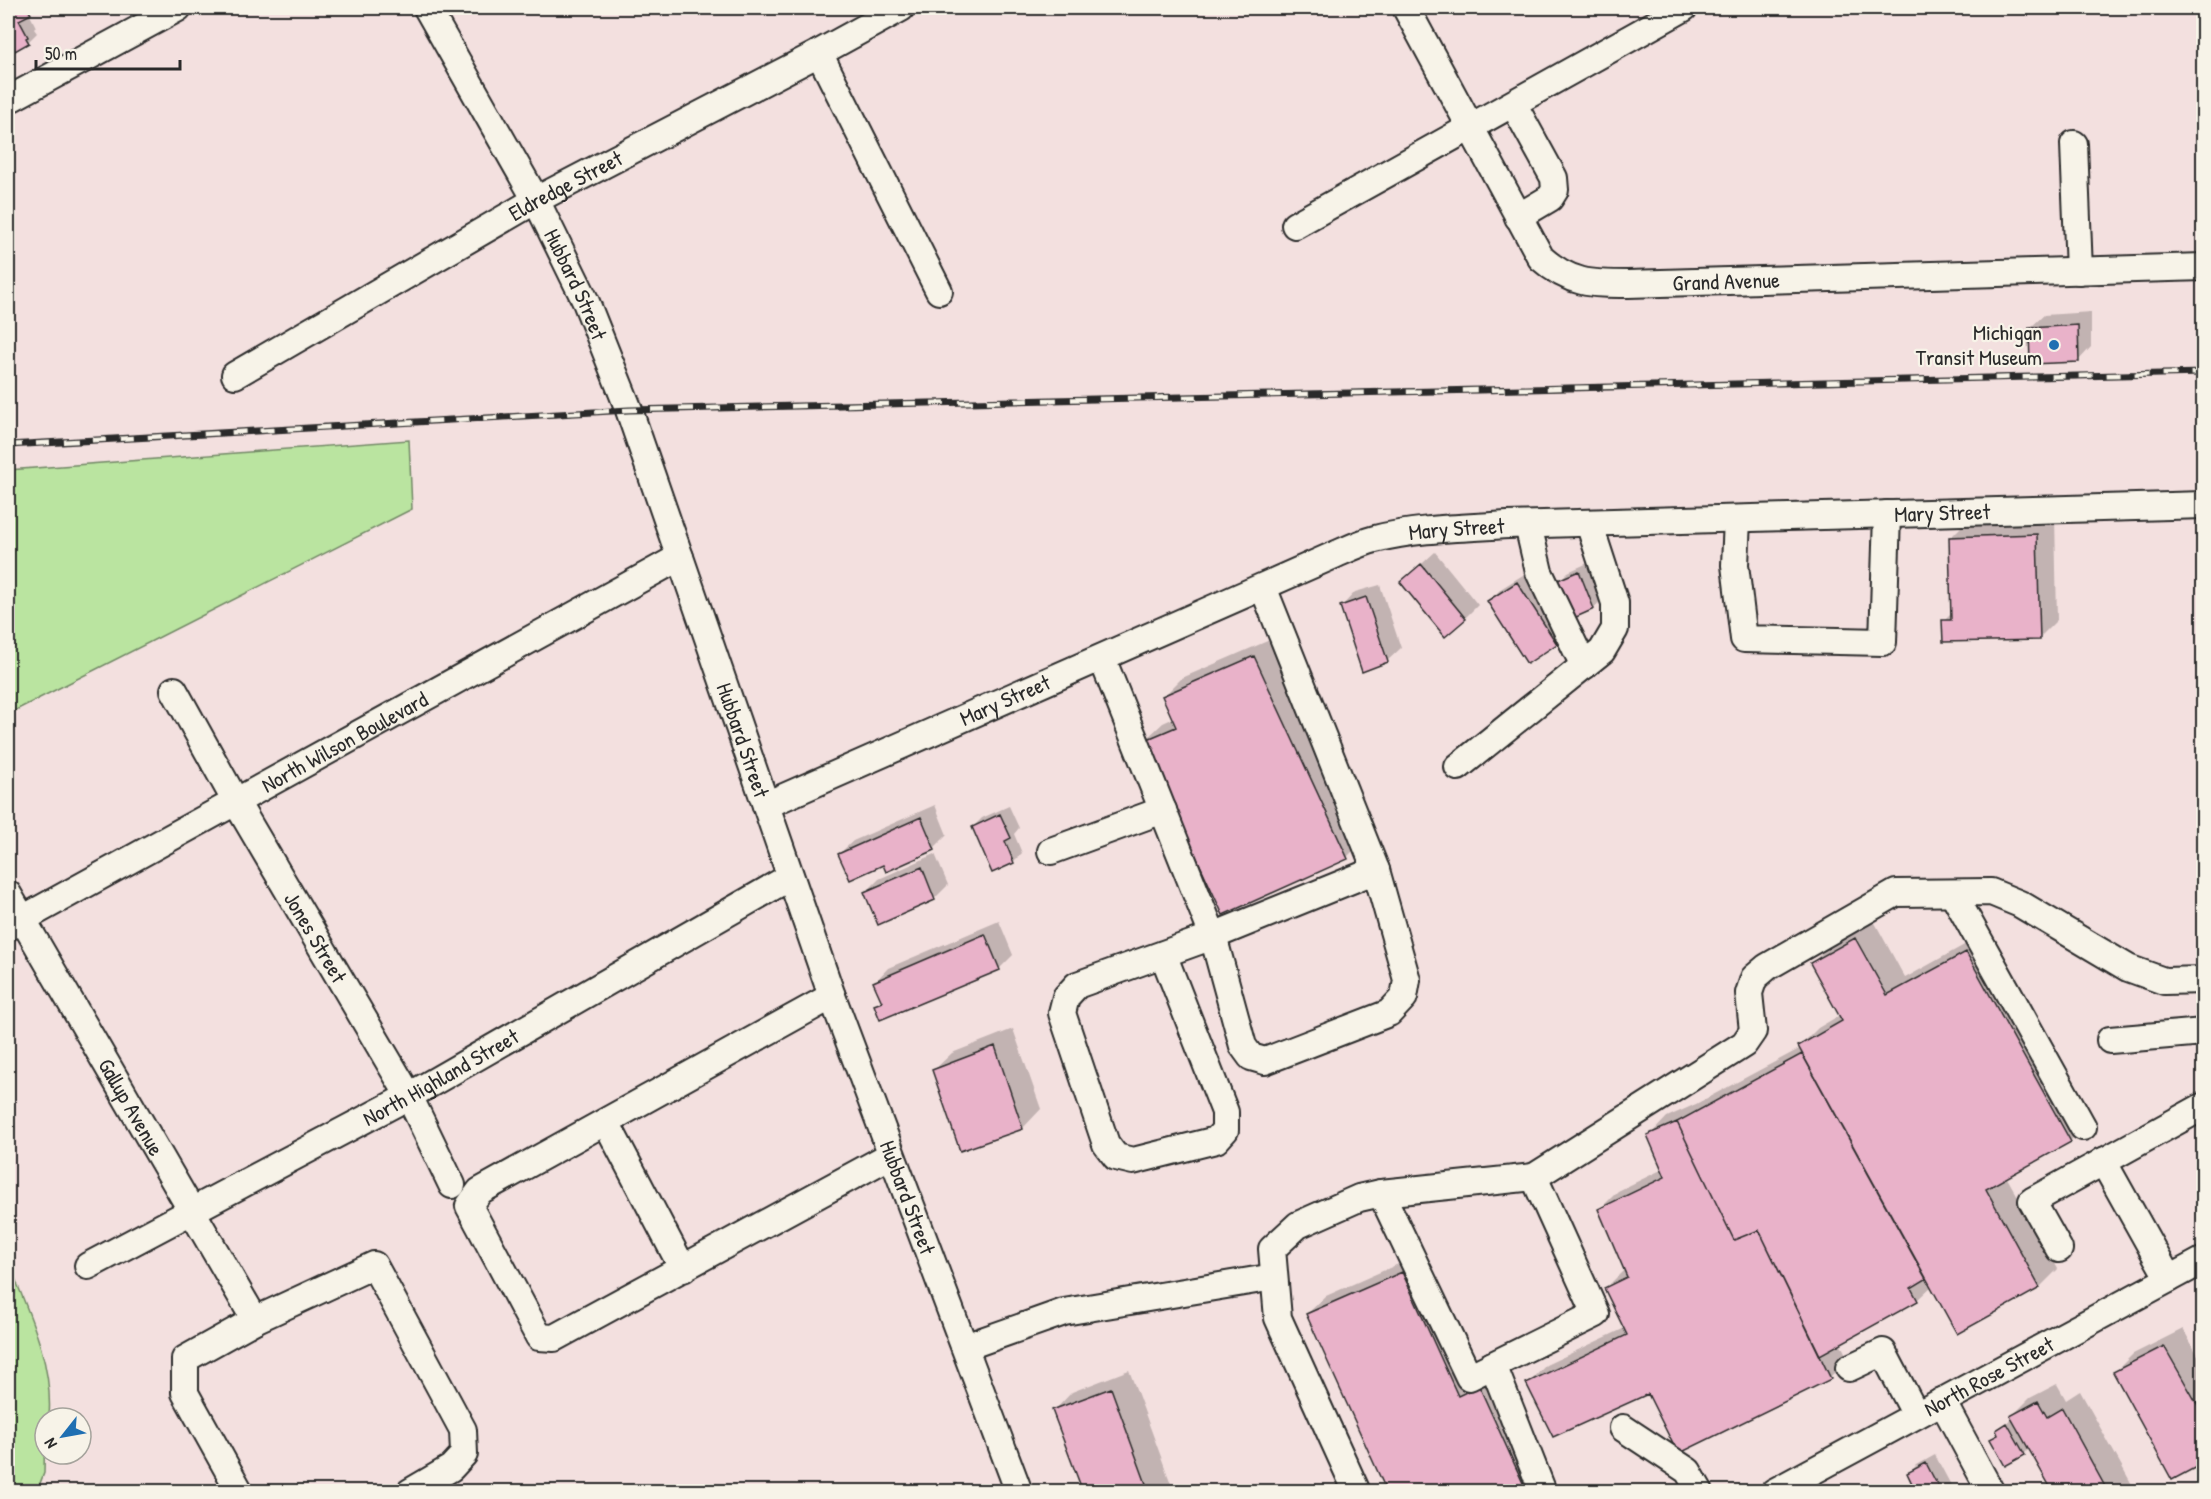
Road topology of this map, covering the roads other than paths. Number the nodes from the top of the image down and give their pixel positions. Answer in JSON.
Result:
{"nodes":[{"id":1,"x":178,"y":8,"type":"edge"},
{"id":2,"x":427,"y":8,"type":"edge"},
{"id":3,"x":901,"y":8,"type":"edge"},
{"id":4,"x":1406,"y":8,"type":"edge"},
{"id":5,"x":1684,"y":8,"type":"edge"},
{"id":6,"x":819,"y":54,"type":"junction"},
{"id":7,"x":8,"y":100,"type":"edge"},
{"id":8,"x":1520,"y":116,"type":"dead end"},
{"id":9,"x":1471,"y":126,"type":"junction"},
{"id":10,"x":2074,"y":144,"type":"dead end"},
{"id":11,"x":536,"y":200,"type":"junction"},
{"id":12,"x":1518,"y":217,"type":"junction"},
{"id":13,"x":1295,"y":225,"type":"dead end"},
{"id":14,"x":2204,"y":267,"type":"edge"},
{"id":15,"x":2079,"y":271,"type":"junction"},
{"id":16,"x":939,"y":291,"type":"dead end"},
{"id":17,"x":235,"y":375,"type":"dead end"},
{"id":18,"x":2204,"y":505,"type":"edge"},
{"id":19,"x":1887,"y":514,"type":"junction"},
{"id":20,"x":1737,"y":519,"type":"junction"},
{"id":21,"x":1589,"y":523,"type":"junction"},
{"id":22,"x":1528,"y":525,"type":"junction"},
{"id":23,"x":680,"y":557,"type":"junction"},
{"id":24,"x":1263,"y":587,"type":"junction"},
{"id":25,"x":1102,"y":658,"type":"junction"},
{"id":26,"x":1584,"y":666,"type":"junction"},
{"id":27,"x":174,"y":690,"type":"dead end"},
{"id":28,"x":1458,"y":768,"type":"dead end"},
{"id":29,"x":236,"y":802,"type":"junction"},
{"id":30,"x":766,"y":805,"type":"junction"},
{"id":31,"x":1162,"y":810,"type":"junction"},
{"id":32,"x":1051,"y":851,"type":"dead end"},
{"id":33,"x":1376,"y":870,"type":"junction"},
{"id":34,"x":790,"y":877,"type":"junction"},
{"id":35,"x":1953,"y":893,"type":"junction"},
{"id":36,"x":8,"y":894,"type":"edge"},
{"id":37,"x":14,"y":923,"type":"edge"},
{"id":38,"x":1214,"y":936,"type":"junction"},
{"id":39,"x":1163,"y":954,"type":"junction"},
{"id":40,"x":2204,"y":980,"type":"edge"},
{"id":41,"x":832,"y":996,"type":"junction"},
{"id":42,"x":2204,"y":1032,"type":"edge"},
{"id":43,"x":2110,"y":1040,"type":"dead end"},
{"id":44,"x":409,"y":1096,"type":"junction"},
{"id":45,"x":2204,"y":1106,"type":"edge"},
{"id":46,"x":606,"y":1122,"type":"junction"},
{"id":47,"x":2083,"y":1126,"type":"dead end"},
{"id":48,"x":891,"y":1155,"type":"junction"},
{"id":49,"x":2103,"y":1161,"type":"junction"},
{"id":50,"x":1534,"y":1177,"type":"junction"},
{"id":51,"x":452,"y":1185,"type":"dead end"},
{"id":52,"x":1381,"y":1193,"type":"junction"},
{"id":53,"x":193,"y":1212,"type":"junction"},
{"id":54,"x":2059,"y":1249,"type":"dead end"},
{"id":55,"x":2204,"y":1260,"type":"edge"},
{"id":56,"x":88,"y":1266,"type":"dead end"},
{"id":57,"x":682,"y":1269,"type":"junction"},
{"id":58,"x":1274,"y":1277,"type":"junction"},
{"id":59,"x":2169,"y":1279,"type":"junction"},
{"id":60,"x":255,"y":1320,"type":"junction"},
{"id":61,"x":965,"y":1347,"type":"junction"},
{"id":62,"x":1493,"y":1365,"type":"junction"},
{"id":63,"x":1849,"y":1368,"type":"dead end"},
{"id":64,"x":1942,"y":1401,"type":"junction"},
{"id":65,"x":1916,"y":1415,"type":"junction"},
{"id":66,"x":1623,"y":1428,"type":"dead end"},
{"id":67,"x":240,"y":1491,"type":"edge"},
{"id":68,"x":411,"y":1491,"type":"edge"},
{"id":69,"x":1019,"y":1491,"type":"edge"},
{"id":70,"x":1358,"y":1491,"type":"edge"},
{"id":71,"x":1543,"y":1491,"type":"edge"},
{"id":72,"x":1700,"y":1491,"type":"edge"},
{"id":73,"x":1774,"y":1491,"type":"edge"},
{"id":74,"x":1991,"y":1491,"type":"edge"}],
"edges":[{"from":1,"to":7,"type":"street"},
{"from":2,"to":11,"type":"street","name":"Hubbard Street"},
{"from":3,"to":6,"type":"street","name":"Eldredge Street"},
{"from":4,"to":9,"type":"street","name":"Grand Avenue"},
{"from":5,"to":9,"type":"street"},
{"from":6,"to":11,"type":"street","name":"Eldredge Street"},
{"from":6,"to":16,"type":"street"},
{"from":8,"to":12,"type":"street"},
{"from":9,"to":12,"type":"street","name":"Grand Avenue"},
{"from":9,"to":13,"type":"street"},
{"from":10,"to":15,"type":"street"},
{"from":11,"to":17,"type":"street","name":"Eldredge Street"},
{"from":11,"to":23,"type":"street","name":"Hubbard Street"},
{"from":12,"to":15,"type":"street","name":"Grand Avenue"},
{"from":14,"to":15,"type":"street","name":"Grand Avenue"},
{"from":18,"to":19,"type":"street","name":"Mary Street"},
{"from":19,"to":20,"type":"street","name":"Mary Street"},
{"from":19,"to":20,"type":"street"},
{"from":20,"to":21,"type":"street","name":"Mary Street"},
{"from":21,"to":22,"type":"street","name":"Mary Street"},
{"from":21,"to":26,"type":"street"},
{"from":22,"to":24,"type":"street","name":"Mary Street"},
{"from":22,"to":26,"type":"street"},
{"from":23,"to":29,"type":"street","name":"North Wilson Boulevard"},
{"from":23,"to":30,"type":"street","name":"Hubbard Street"},
{"from":24,"to":25,"type":"street","name":"Mary Street"},
{"from":24,"to":33,"type":"street"},
{"from":25,"to":30,"type":"street","name":"Mary Street"},
{"from":25,"to":31,"type":"street"},
{"from":26,"to":28,"type":"street"},
{"from":27,"to":29,"type":"street","name":"Jones Street"},
{"from":29,"to":37,"type":"street","name":"North Wilson Boulevard"},
{"from":29,"to":44,"type":"street","name":"Jones Street"},
{"from":30,"to":34,"type":"street","name":"Hubbard Street"},
{"from":31,"to":32,"type":"street"},
{"from":31,"to":38,"type":"street"},
{"from":33,"to":38,"type":"street"},
{"from":33,"to":38,"type":"street"},
{"from":34,"to":41,"type":"street","name":"Hubbard Street"},
{"from":34,"to":44,"type":"street","name":"North Highland Street"},
{"from":35,"to":40,"type":"street"},
{"from":35,"to":47,"type":"street"},
{"from":35,"to":50,"type":"street"},
{"from":36,"to":37,"type":"street","name":"Gallup Avenue"},
{"from":37,"to":53,"type":"street","name":"Gallup Avenue"},
{"from":38,"to":39,"type":"street"},
{"from":39,"to":39,"type":"street"},
{"from":41,"to":46,"type":"street"},
{"from":41,"to":48,"type":"street","name":"Hubbard Street"},
{"from":42,"to":43,"type":"street"},
{"from":44,"to":51,"type":"street","name":"Jones Street"},
{"from":44,"to":53,"type":"street","name":"North Highland Street"},
{"from":45,"to":49,"type":"street"},
{"from":46,"to":57,"type":"street"},
{"from":46,"to":57,"type":"street"},
{"from":48,"to":57,"type":"street"},
{"from":48,"to":61,"type":"street","name":"Hubbard Street"},
{"from":49,"to":54,"type":"street"},
{"from":49,"to":59,"type":"street"},
{"from":50,"to":52,"type":"street"},
{"from":50,"to":62,"type":"street"},
{"from":52,"to":58,"type":"street"},
{"from":52,"to":62,"type":"street"},
{"from":53,"to":56,"type":"street","name":"North Highland Street"},
{"from":53,"to":60,"type":"street","name":"Gallup Avenue"},
{"from":55,"to":59,"type":"street","name":"North Rose Street"},
{"from":58,"to":61,"type":"street"},
{"from":58,"to":70,"type":"street"},
{"from":59,"to":64,"type":"street","name":"North Rose Street"},
{"from":60,"to":67,"type":"street"},
{"from":60,"to":68,"type":"street"},
{"from":61,"to":69,"type":"street","name":"Hubbard Street"},
{"from":62,"to":71,"type":"street"},
{"from":63,"to":65,"type":"street"},
{"from":64,"to":65,"type":"street","name":"North Rose Street"},
{"from":64,"to":74,"type":"street"},
{"from":65,"to":73,"type":"street","name":"North Rose Street"},
{"from":66,"to":72,"type":"street"}]}
